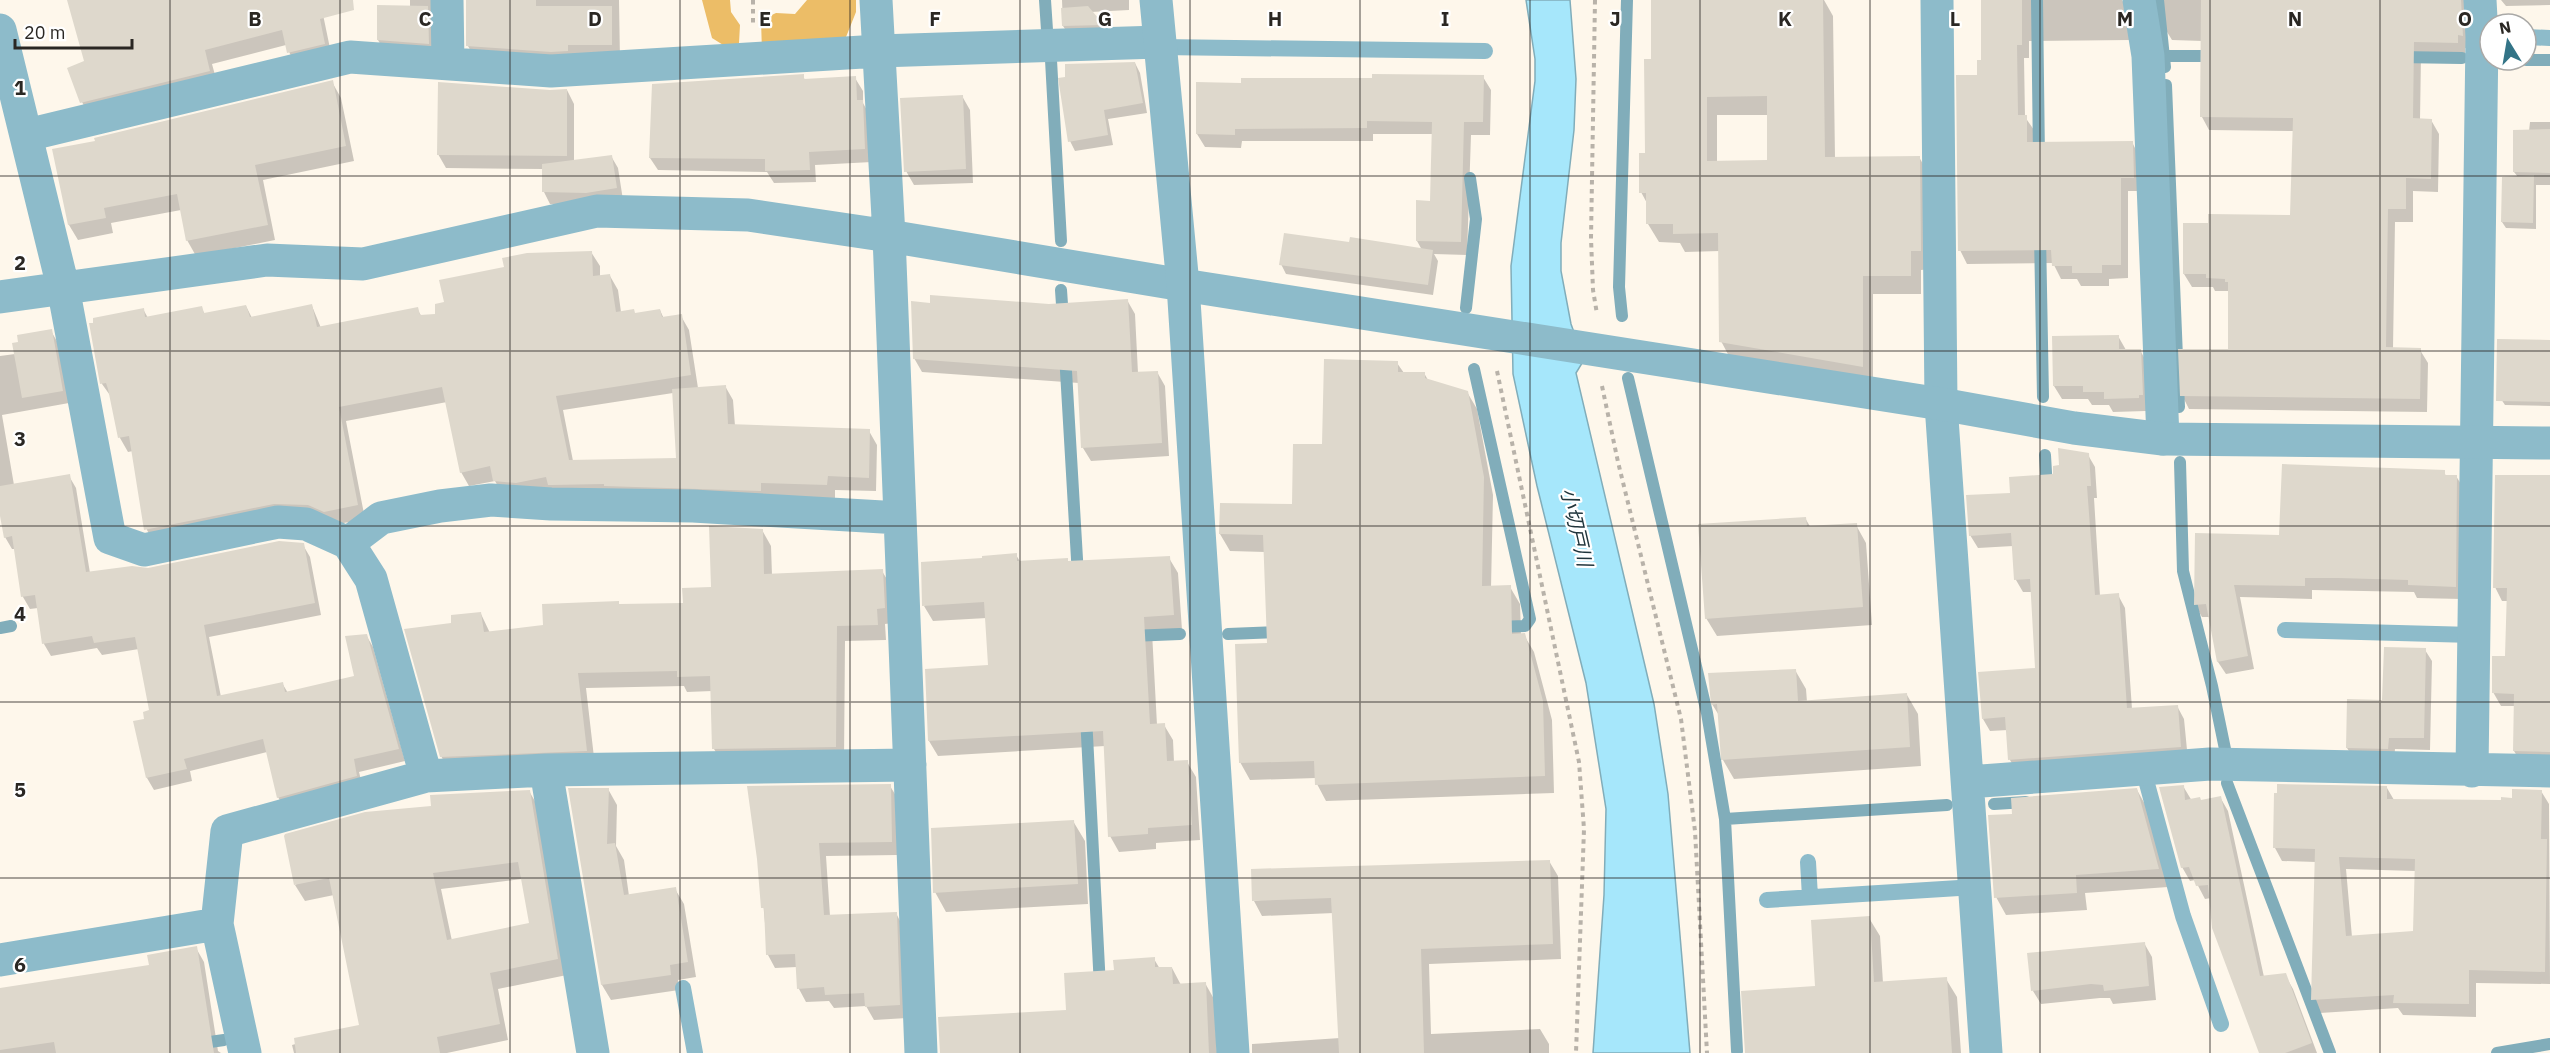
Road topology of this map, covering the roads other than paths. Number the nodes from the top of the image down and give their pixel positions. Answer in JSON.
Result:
{"nodes":[{"id":1,"x":447,"y":0,"type":"edge"},
{"id":2,"x":876,"y":0,"type":"edge"},
{"id":3,"x":1156,"y":0,"type":"edge"},
{"id":4,"x":1937,"y":0,"type":"edge"},
{"id":5,"x":2139,"y":0,"type":"edge"},
{"id":6,"x":0,"y":30,"type":"edge"},
{"id":7,"x":1160,"y":44,"type":"junction"},
{"id":8,"x":879,"y":51,"type":"junction"},
{"id":9,"x":1485,"y":51,"type":"dead end"},
{"id":10,"x":448,"y":63,"type":"junction"},
{"id":11,"x":2485,"y":72,"type":"edge"},
{"id":12,"x":27,"y":135,"type":"junction"},
{"id":13,"x":889,"y":236,"type":"junction"},
{"id":14,"x":1183,"y":285,"type":"junction"},
{"id":15,"x":63,"y":287,"type":"junction"},
{"id":16,"x":0,"y":297,"type":"edge"},
{"id":17,"x":1941,"y":404,"type":"junction"},
{"id":18,"x":2163,"y":439,"type":"junction"},
{"id":19,"x":2476,"y":442,"type":"junction"},
{"id":20,"x":2550,"y":443,"type":"edge"},
{"id":21,"x":900,"y":518,"type":"junction"},
{"id":22,"x":348,"y":543,"type":"junction"},
{"id":23,"x":2285,"y":630,"type":"dead end"},
{"id":24,"x":2473,"y":635,"type":"junction"},
{"id":25,"x":910,"y":765,"type":"junction"},
{"id":26,"x":2144,"y":769,"type":"junction"},
{"id":27,"x":546,"y":770,"type":"junction"},
{"id":28,"x":2472,"y":771,"type":"junction"},
{"id":29,"x":2550,"y":771,"type":"edge"},
{"id":30,"x":426,"y":776,"type":"junction"},
{"id":31,"x":1968,"y":782,"type":"junction"},
{"id":32,"x":1808,"y":862,"type":"dead end"},
{"id":33,"x":1975,"y":887,"type":"junction"},
{"id":34,"x":1810,"y":897,"type":"junction"},
{"id":35,"x":1767,"y":900,"type":"dead end"},
{"id":36,"x":217,"y":924,"type":"junction"},
{"id":37,"x":0,"y":960,"type":"edge"},
{"id":38,"x":683,"y":988,"type":"dead end"},
{"id":39,"x":2221,"y":1024,"type":"dead end"},
{"id":40,"x":244,"y":1053,"type":"edge"},
{"id":41,"x":593,"y":1053,"type":"edge"},
{"id":42,"x":695,"y":1053,"type":"edge"},
{"id":43,"x":921,"y":1053,"type":"edge"},
{"id":44,"x":1233,"y":1053,"type":"edge"},
{"id":45,"x":1986,"y":1053,"type":"edge"}],
"edges":[{"from":1,"to":10,"type":"street"},
{"from":2,"to":8,"type":"street"},
{"from":3,"to":7,"type":"street"},
{"from":4,"to":17,"type":"street"},
{"from":5,"to":18,"type":"street"},
{"from":6,"to":12,"type":"street"},
{"from":7,"to":8,"type":"street"},
{"from":7,"to":9,"type":"lane"},
{"from":7,"to":14,"type":"street"},
{"from":8,"to":10,"type":"street"},
{"from":8,"to":13,"type":"street"},
{"from":10,"to":12,"type":"street"},
{"from":11,"to":19,"type":"street"},
{"from":12,"to":15,"type":"street"},
{"from":13,"to":14,"type":"street"},
{"from":13,"to":15,"type":"street"},
{"from":13,"to":21,"type":"street"},
{"from":14,"to":17,"type":"street"},
{"from":14,"to":44,"type":"street"},
{"from":15,"to":16,"type":"street"},
{"from":15,"to":22,"type":"street"},
{"from":17,"to":18,"type":"street"},
{"from":17,"to":31,"type":"street"},
{"from":18,"to":19,"type":"street"},
{"from":19,"to":20,"type":"street"},
{"from":19,"to":24,"type":"street"},
{"from":21,"to":22,"type":"street"},
{"from":21,"to":25,"type":"street"},
{"from":22,"to":30,"type":"street"},
{"from":23,"to":24,"type":"lane"},
{"from":24,"to":28,"type":"street"},
{"from":25,"to":27,"type":"street"},
{"from":25,"to":43,"type":"street"},
{"from":26,"to":28,"type":"street"},
{"from":26,"to":31,"type":"street"},
{"from":26,"to":39,"type":"lane"},
{"from":27,"to":30,"type":"street"},
{"from":27,"to":41,"type":"street"},
{"from":28,"to":29,"type":"street"},
{"from":30,"to":36,"type":"street"},
{"from":31,"to":33,"type":"street"},
{"from":32,"to":34,"type":"lane"},
{"from":33,"to":34,"type":"lane"},
{"from":33,"to":45,"type":"street"},
{"from":34,"to":35,"type":"lane"},
{"from":36,"to":37,"type":"street"},
{"from":36,"to":40,"type":"street"},
{"from":38,"to":42,"type":"lane"}]}
